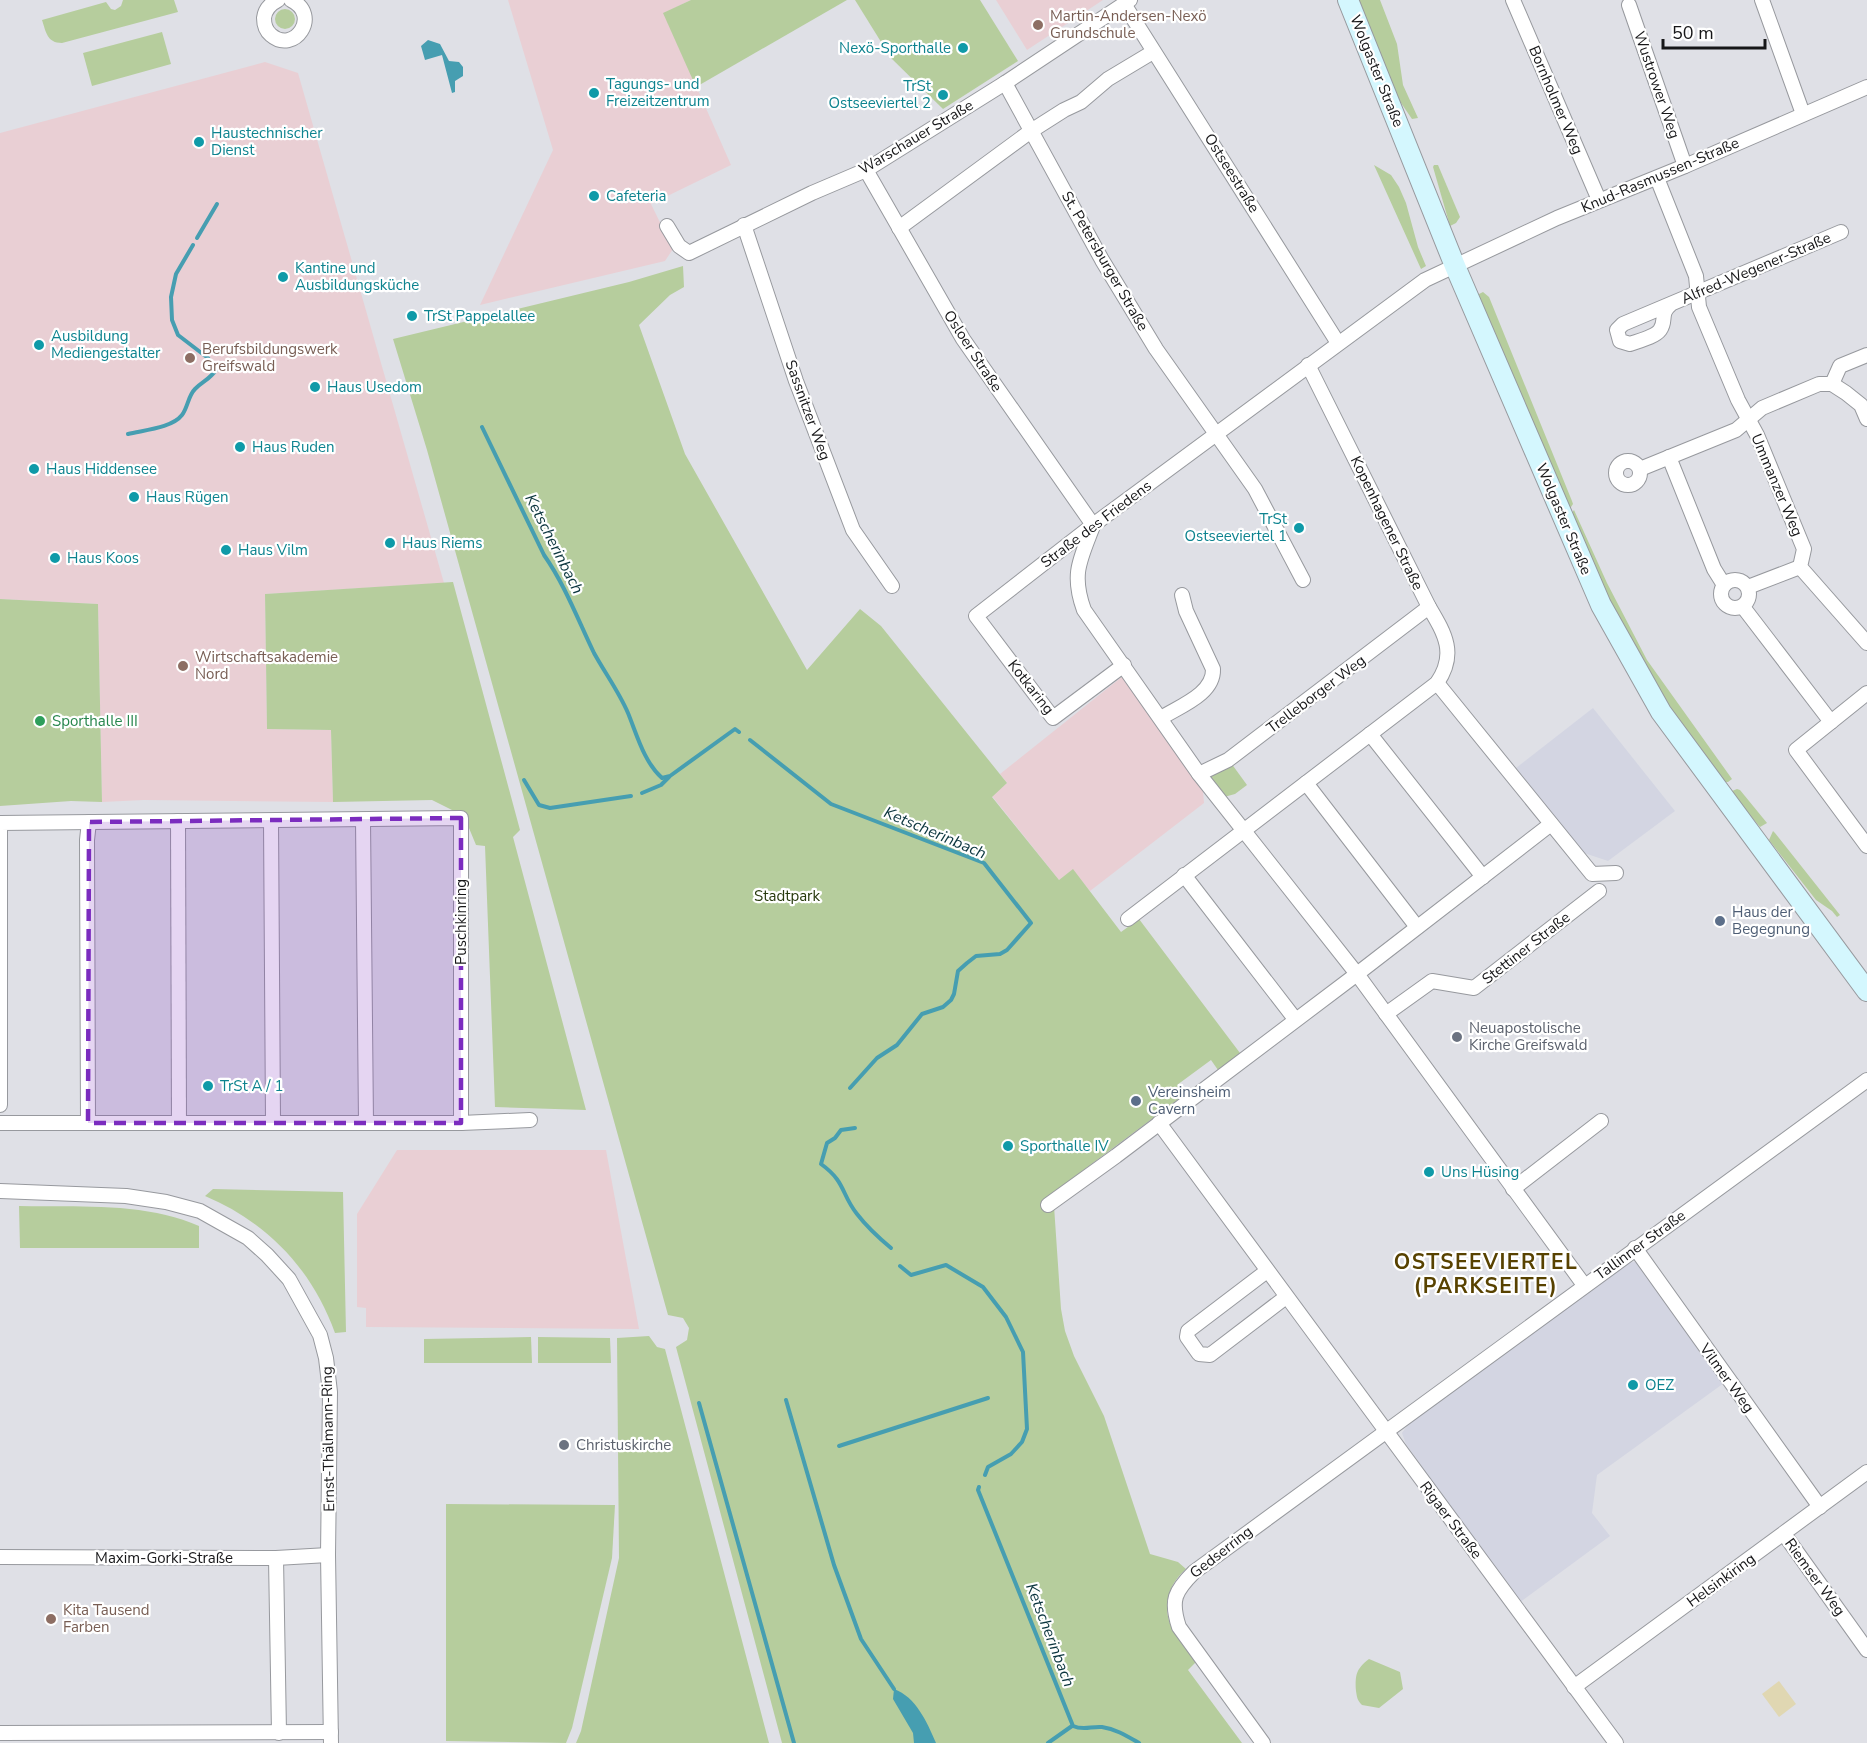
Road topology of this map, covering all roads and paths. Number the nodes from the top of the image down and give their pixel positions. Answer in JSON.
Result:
{"nodes":[{"id":1,"x":278,"y":0,"type":"edge"},
{"id":2,"x":291,"y":0,"type":"edge"},
{"id":3,"x":1348,"y":0,"type":"edge"},
{"id":4,"x":1513,"y":0,"type":"edge"},
{"id":5,"x":1762,"y":0,"type":"edge"},
{"id":6,"x":1127,"y":2,"type":"edge"},
{"id":7,"x":1627,"y":2,"type":"edge"},
{"id":8,"x":1153,"y":52,"type":"junction"},
{"id":9,"x":1005,"y":83,"type":"junction"},
{"id":10,"x":1867,"y":87,"type":"edge"},
{"id":11,"x":1803,"y":114,"type":"junction"},
{"id":12,"x":1031,"y":131,"type":"junction"},
{"id":13,"x":1685,"y":166,"type":"junction"},
{"id":14,"x":866,"y":170,"type":"junction"},
{"id":15,"x":1657,"y":178,"type":"junction"},
{"id":16,"x":1599,"y":200,"type":"junction"},
{"id":17,"x":744,"y":225,"type":"junction"},
{"id":18,"x":667,"y":226,"type":"dead end"},
{"id":19,"x":899,"y":228,"type":"junction"},
{"id":20,"x":1841,"y":232,"type":"dead end"},
{"id":21,"x":1455,"y":266,"type":"junction"},
{"id":22,"x":1697,"y":293,"type":"junction"},
{"id":23,"x":1671,"y":304,"type":"dead end"},
{"id":24,"x":1338,"y":344,"type":"junction"},
{"id":25,"x":1867,"y":355,"type":"edge"},
{"id":26,"x":1308,"y":365,"type":"junction"},
{"id":27,"x":1832,"y":384,"type":"junction"},
{"id":28,"x":1867,"y":419,"type":"edge"},
{"id":29,"x":1748,"y":420,"type":"junction"},
{"id":30,"x":1217,"y":433,"type":"junction"},
{"id":31,"x":1669,"y":457,"type":"junction"},
{"id":32,"x":1640,"y":469,"type":"dead end"},
{"id":33,"x":1093,"y":525,"type":"junction"},
{"id":34,"x":1800,"y":567,"type":"junction"},
{"id":35,"x":1303,"y":580,"type":"dead end"},
{"id":36,"x":1724,"y":585,"type":"junction"},
{"id":37,"x":892,"y":586,"type":"dead end"},
{"id":38,"x":1748,"y":587,"type":"junction"},
{"id":39,"x":1182,"y":595,"type":"dead end"},
{"id":40,"x":1429,"y":607,"type":"junction"},
{"id":41,"x":1743,"y":607,"type":"junction"},
{"id":42,"x":976,"y":616,"type":"joint"},
{"id":43,"x":1867,"y":643,"type":"edge"},
{"id":44,"x":1124,"y":665,"type":"junction"},
{"id":45,"x":1437,"y":683,"type":"junction"},
{"id":46,"x":1867,"y":693,"type":"edge"},
{"id":47,"x":1161,"y":718,"type":"junction"},
{"id":48,"x":1831,"y":722,"type":"junction"},
{"id":49,"x":1370,"y":734,"type":"junction"},
{"id":50,"x":1199,"y":774,"type":"junction"},
{"id":51,"x":1306,"y":783,"type":"junction"},
{"id":52,"x":363,"y":820,"type":"junction"},
{"id":53,"x":178,"y":821,"type":"junction"},
{"id":54,"x":271,"y":821,"type":"junction"},
{"id":55,"x":89,"y":822,"type":"junction"},
{"id":56,"x":1551,"y":824,"type":"junction"},
{"id":57,"x":1244,"y":831,"type":"junction"},
{"id":58,"x":1867,"y":846,"type":"edge"},
{"id":59,"x":1616,"y":873,"type":"dead end"},
{"id":60,"x":1184,"y":876,"type":"junction"},
{"id":61,"x":1483,"y":877,"type":"junction"},
{"id":62,"x":1599,"y":891,"type":"dead end"},
{"id":63,"x":1128,"y":919,"type":"dead end"},
{"id":64,"x":1417,"y":927,"type":"junction"},
{"id":65,"x":1357,"y":974,"type":"junction"},
{"id":66,"x":1867,"y":991,"type":"edge"},
{"id":67,"x":1386,"y":1014,"type":"junction"},
{"id":68,"x":1295,"y":1019,"type":"junction"},
{"id":69,"x":1867,"y":1080,"type":"edge"},
{"id":70,"x":0,"y":1105,"type":"edge"},
{"id":71,"x":530,"y":1120,"type":"dead end"},
{"id":72,"x":1601,"y":1121,"type":"dead end"},
{"id":73,"x":273,"y":1122,"type":"junction"},
{"id":74,"x":0,"y":1123,"type":"edge"},
{"id":75,"x":88,"y":1123,"type":"junction"},
{"id":76,"x":179,"y":1123,"type":"junction"},
{"id":77,"x":366,"y":1123,"type":"junction"},
{"id":78,"x":461,"y":1123,"type":"junction"},
{"id":79,"x":1159,"y":1124,"type":"junction"},
{"id":80,"x":1513,"y":1188,"type":"junction"},
{"id":81,"x":0,"y":1191,"type":"edge"},
{"id":82,"x":1048,"y":1205,"type":"dead end"},
{"id":83,"x":1635,"y":1248,"type":"junction"},
{"id":84,"x":1267,"y":1271,"type":"junction"},
{"id":85,"x":1584,"y":1286,"type":"junction"},
{"id":86,"x":1286,"y":1297,"type":"junction"},
{"id":87,"x":1384,"y":1431,"type":"junction"},
{"id":88,"x":1867,"y":1472,"type":"edge"},
{"id":89,"x":1820,"y":1507,"type":"junction"},
{"id":90,"x":1784,"y":1534,"type":"junction"},
{"id":91,"x":328,"y":1555,"type":"junction"},
{"id":92,"x":0,"y":1557,"type":"edge"},
{"id":93,"x":276,"y":1558,"type":"junction"},
{"id":94,"x":1867,"y":1650,"type":"edge"},
{"id":95,"x":1574,"y":1687,"type":"junction"},
{"id":96,"x":0,"y":1733,"type":"edge"},
{"id":97,"x":279,"y":1733,"type":"junction"},
{"id":98,"x":331,"y":1738,"type":"edge"},
{"id":99,"x":1263,"y":1743,"type":"edge"},
{"id":100,"x":1616,"y":1743,"type":"edge"}],
"edges":[{"from":1,"to":2,"type":"street"},
{"from":3,"to":21,"type":"main road","name":"Wolgaster Straße"},
{"from":4,"to":16,"type":"street","name":"Bornholmer Weg"},
{"from":5,"to":11,"type":"street"},
{"from":6,"to":8,"type":"street","name":"Ostseestraße"},
{"from":6,"to":9,"type":"street","name":"Warschauer Straße"},
{"from":7,"to":13,"type":"street","name":"Wustrower Weg"},
{"from":8,"to":12,"type":"street"},
{"from":8,"to":24,"type":"street","name":"Ostseestraße"},
{"from":9,"to":12,"type":"street","name":"St. Petersburger Straße"},
{"from":9,"to":14,"type":"street","name":"Warschauer Straße"},
{"from":10,"to":11,"type":"street","name":"Knud-Rasmussen-Straße"},
{"from":11,"to":13,"type":"street","name":"Knud-Rasmussen-Straße"},
{"from":12,"to":19,"type":"street"},
{"from":12,"to":30,"type":"street","name":"St. Petersburger Straße"},
{"from":13,"to":15,"type":"street","name":"Knud-Rasmussen-Straße"},
{"from":14,"to":17,"type":"street","name":"Warschauer Straße"},
{"from":14,"to":19,"type":"street","name":"Osloer Straße"},
{"from":15,"to":16,"type":"street","name":"Knud-Rasmussen-Straße"},
{"from":15,"to":22,"type":"street"},
{"from":16,"to":21,"type":"street","name":"Knud-Rasmussen-Straße"},
{"from":17,"to":18,"type":"street","name":"Warschauer Straße"},
{"from":17,"to":37,"type":"street","name":"Sassnitzer Weg"},
{"from":19,"to":33,"type":"street","name":"Osloer Straße"},
{"from":20,"to":22,"type":"street","name":"Alfred-Wegener-Straße"},
{"from":21,"to":24,"type":"street","name":"Straße des Friedens"},
{"from":21,"to":66,"type":"main road","name":"Wolgaster Straße"},
{"from":22,"to":23,"type":"street","name":"Alfred-Wegener-Straße"},
{"from":22,"to":29,"type":"street"},
{"from":24,"to":26,"type":"street","name":"Straße des Friedens"},
{"from":25,"to":27,"type":"street"},
{"from":26,"to":30,"type":"street","name":"Straße des Friedens"},
{"from":26,"to":40,"type":"street","name":"Kopenhagener Straße"},
{"from":27,"to":28,"type":"street"},
{"from":27,"to":29,"type":"street"},
{"from":29,"to":31,"type":"street","name":"Ummanzer Weg"},
{"from":29,"to":34,"type":"street","name":"Ummanzer Weg"},
{"from":30,"to":33,"type":"street","name":"Straße des Friedens"},
{"from":30,"to":35,"type":"street"},
{"from":31,"to":32,"type":"street","name":"Ummanzer Weg"},
{"from":31,"to":36,"type":"street"},
{"from":33,"to":42,"type":"street","name":"Straße des Friedens"},
{"from":33,"to":44,"type":"street"},
{"from":34,"to":38,"type":"street"},
{"from":34,"to":43,"type":"street"},
{"from":36,"to":38,"type":"street"},
{"from":36,"to":41,"type":"street"},
{"from":38,"to":41,"type":"street"},
{"from":39,"to":47,"type":"street"},
{"from":40,"to":45,"type":"street","name":"Kopenhagener Straße"},
{"from":40,"to":50,"type":"street","name":"Trelleborger Weg"},
{"from":41,"to":48,"type":"street"},
{"from":42,"to":44,"type":"street","name":"Kotkaring"},
{"from":44,"to":47,"type":"street"},
{"from":45,"to":49,"type":"street"},
{"from":45,"to":56,"type":"street"},
{"from":46,"to":48,"type":"street"},
{"from":47,"to":50,"type":"street"},
{"from":48,"to":58,"type":"street"},
{"from":49,"to":51,"type":"street"},
{"from":49,"to":61,"type":"street"},
{"from":50,"to":57,"type":"street"},
{"from":51,"to":57,"type":"street"},
{"from":51,"to":64,"type":"street"},
{"from":52,"to":54,"type":"street","name":"Puschkinring"},
{"from":52,"to":77,"type":"street"},
{"from":52,"to":78,"type":"street","name":"Puschkinring"},
{"from":53,"to":54,"type":"street","name":"Puschkinring"},
{"from":53,"to":55,"type":"street","name":"Puschkinring"},
{"from":53,"to":76,"type":"street"},
{"from":54,"to":73,"type":"street"},
{"from":55,"to":70,"type":"street","name":"Puschkinring"},
{"from":55,"to":75,"type":"street"},
{"from":56,"to":59,"type":"street"},
{"from":56,"to":61,"type":"street"},
{"from":57,"to":60,"type":"street"},
{"from":57,"to":65,"type":"street"},
{"from":60,"to":63,"type":"street"},
{"from":60,"to":68,"type":"street"},
{"from":61,"to":64,"type":"street"},
{"from":62,"to":67,"type":"street","name":"Stettiner Straße"},
{"from":64,"to":65,"type":"street"},
{"from":65,"to":67,"type":"street"},
{"from":65,"to":68,"type":"street"},
{"from":67,"to":80,"type":"street"},
{"from":68,"to":79,"type":"street"},
{"from":69,"to":83,"type":"street","name":"Tallinner Straße"},
{"from":71,"to":78,"type":"street"},
{"from":72,"to":80,"type":"street"},
{"from":73,"to":76,"type":"street"},
{"from":73,"to":77,"type":"street"},
{"from":74,"to":75,"type":"street"},
{"from":75,"to":76,"type":"street"},
{"from":77,"to":78,"type":"street"},
{"from":79,"to":82,"type":"street"},
{"from":79,"to":84,"type":"street","name":"Rigaer Straße"},
{"from":80,"to":85,"type":"street"},
{"from":81,"to":91,"type":"street","name":"Ernst-Thälmann-Ring"},
{"from":83,"to":85,"type":"street","name":"Tallinner Straße"},
{"from":83,"to":89,"type":"street","name":"Vilmer Weg"},
{"from":84,"to":86,"type":"street","name":"Rigaer Straße"},
{"from":84,"to":86,"type":"street"},
{"from":85,"to":87,"type":"street","name":"Tallinner Straße"},
{"from":86,"to":87,"type":"street","name":"Rigaer Straße"},
{"from":87,"to":95,"type":"street","name":"Rigaer Straße"},
{"from":87,"to":99,"type":"street","name":"Gedserring"},
{"from":88,"to":89,"type":"street","name":"Helsinkiring"},
{"from":89,"to":90,"type":"street","name":"Helsinkiring"},
{"from":90,"to":94,"type":"street","name":"Riemser Weg"},
{"from":90,"to":95,"type":"street","name":"Helsinkiring"},
{"from":91,"to":93,"type":"street","name":"Maxim-Gorki-Straße"},
{"from":91,"to":98,"type":"street","name":"Ernst-Thälmann-Ring"},
{"from":92,"to":93,"type":"street","name":"Maxim-Gorki-Straße"},
{"from":93,"to":97,"type":"street"},
{"from":95,"to":100,"type":"street","name":"Rigaer Straße"},
{"from":96,"to":97,"type":"street"},
{"from":97,"to":98,"type":"street"}]}
